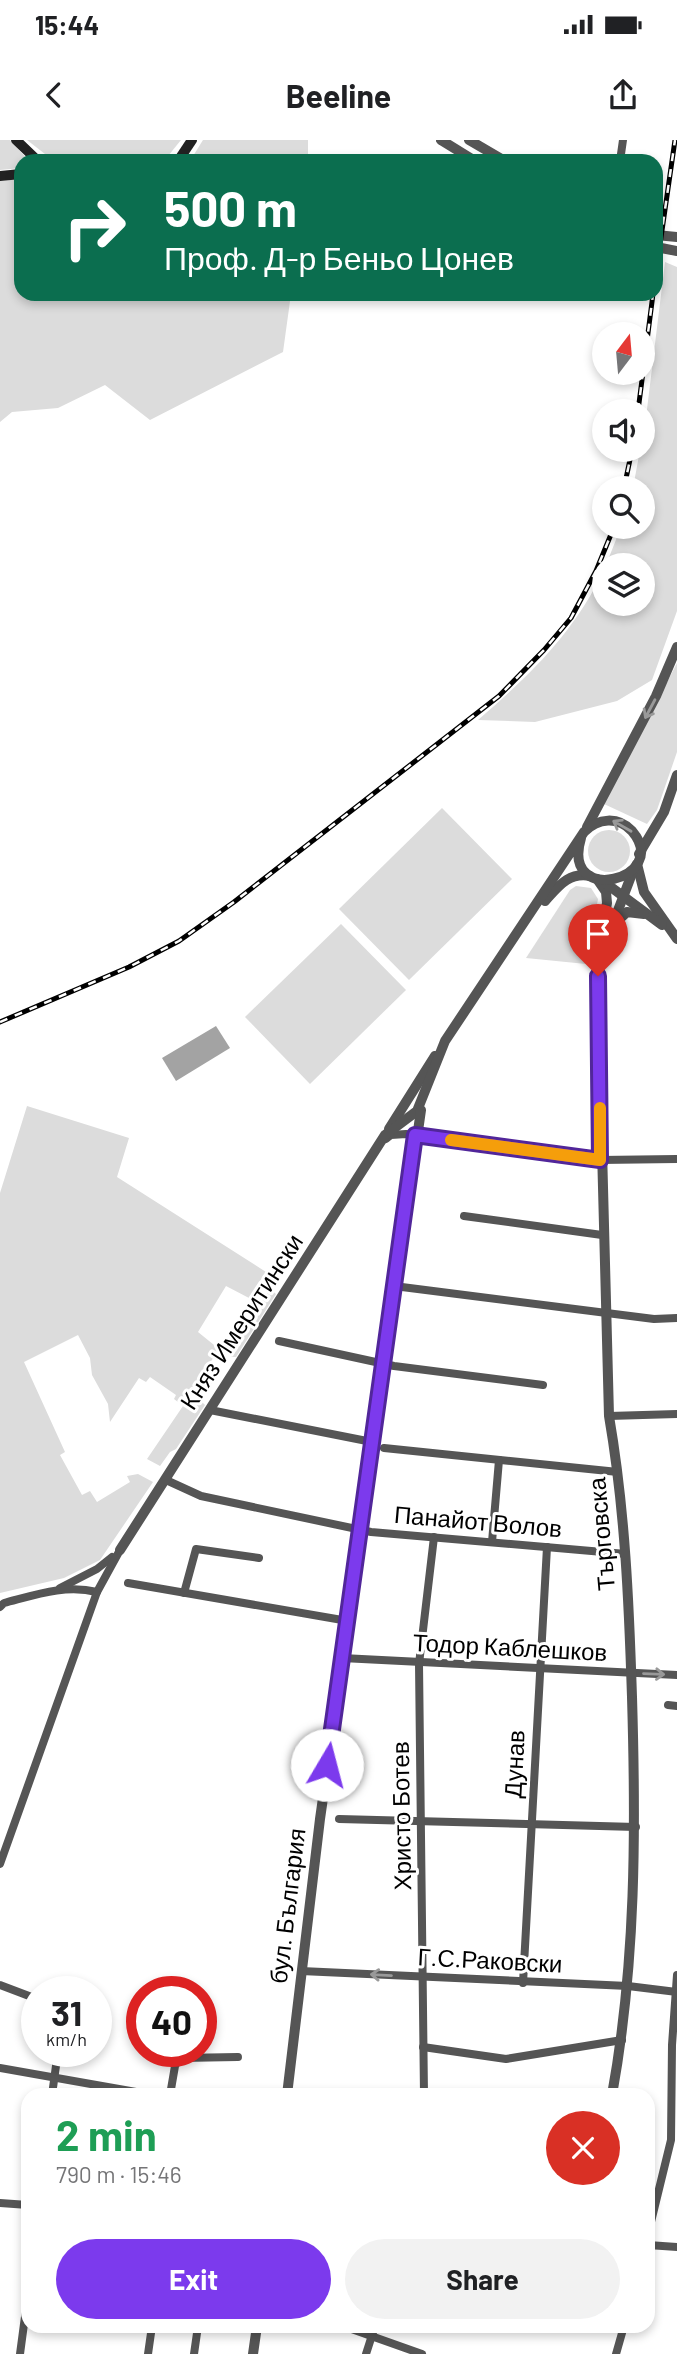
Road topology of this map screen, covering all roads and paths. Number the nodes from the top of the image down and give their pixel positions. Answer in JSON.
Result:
{"nodes":[{"id":1,"x":16,"y":140,"type":"edge"},
{"id":2,"x":441,"y":140,"type":"edge"},
{"id":3,"x":469,"y":140,"type":"edge"},
{"id":4,"x":31,"y":154,"type":"edge"},
{"id":5,"x":464,"y":154,"type":"edge"},
{"id":6,"x":493,"y":154,"type":"edge"},
{"id":7,"x":677,"y":646,"type":"edge"},
{"id":8,"x":677,"y":775,"type":"edge"},
{"id":9,"x":582,"y":835,"type":"junction"},
{"id":10,"x":637,"y":861,"type":"junction"},
{"id":11,"x":597,"y":879,"type":"junction"},
{"id":12,"x":623,"y":896,"type":"junction"},
{"id":13,"x":651,"y":916,"type":"junction"},
{"id":14,"x":524,"y":925,"type":"junction"},
{"id":15,"x":608,"y":933,"type":"junction"},
{"id":16,"x":674,"y":935,"type":"edge"},
{"id":17,"x":598,"y":969,"type":"junction"},
{"id":18,"x":445,"y":1041,"type":"junction"},
{"id":19,"x":423,"y":1099,"type":"junction"},
{"id":20,"x":385,"y":1135,"type":"junction"},
{"id":21,"x":415,"y":1135,"type":"junction"},
{"id":22,"x":375,"y":1150,"type":"junction"},
{"id":23,"x":677,"y":1158,"type":"edge"},
{"id":24,"x":600,"y":1160,"type":"junction"},
{"id":25,"x":464,"y":1216,"type":"dead end"},
{"id":26,"x":603,"y":1235,"type":"junction"},
{"id":27,"x":394,"y":1286,"type":"junction"},
{"id":28,"x":605,"y":1313,"type":"junction"},
{"id":29,"x":677,"y":1318,"type":"edge"},
{"id":30,"x":279,"y":1341,"type":"dead end"},
{"id":31,"x":384,"y":1364,"type":"junction"},
{"id":32,"x":543,"y":1385,"type":"dead end"},
{"id":33,"x":210,"y":1410,"type":"junction"},
{"id":34,"x":677,"y":1414,"type":"edge"},
{"id":35,"x":609,"y":1416,"type":"junction"},
{"id":36,"x":372,"y":1442,"type":"junction"},
{"id":37,"x":384,"y":1448,"type":"dead end"},
{"id":38,"x":499,"y":1460,"type":"junction"},
{"id":39,"x":618,"y":1472,"type":"junction"},
{"id":40,"x":166,"y":1480,"type":"junction"},
{"id":41,"x":361,"y":1530,"type":"junction"},
{"id":42,"x":434,"y":1537,"type":"junction"},
{"id":43,"x":492,"y":1542,"type":"junction"},
{"id":44,"x":547,"y":1547,"type":"junction"},
{"id":45,"x":120,"y":1550,"type":"junction"},
{"id":46,"x":626,"y":1554,"type":"junction"},
{"id":47,"x":259,"y":1558,"type":"dead end"},
{"id":48,"x":128,"y":1583,"type":"dead end"},
{"id":49,"x":54,"y":1590,"type":"junction"},
{"id":50,"x":97,"y":1592,"type":"junction"},
{"id":51,"x":184,"y":1593,"type":"junction"},
{"id":52,"x":1,"y":1605,"type":"edge"},
{"id":53,"x":348,"y":1622,"type":"junction"},
{"id":54,"x":342,"y":1658,"type":"junction"},
{"id":55,"x":419,"y":1664,"type":"junction"},
{"id":56,"x":540,"y":1670,"type":"junction"},
{"id":57,"x":631,"y":1673,"type":"junction"},
{"id":58,"x":677,"y":1675,"type":"edge"},
{"id":59,"x":339,"y":1819,"type":"dead end"},
{"id":60,"x":421,"y":1822,"type":"junction"},
{"id":61,"x":531,"y":1824,"type":"junction"},
{"id":62,"x":636,"y":1827,"type":"junction"},
{"id":63,"x":0,"y":1864,"type":"edge"},
{"id":64,"x":302,"y":1971,"type":"junction"},
{"id":65,"x":677,"y":1975,"type":"edge"},
{"id":66,"x":424,"y":1977,"type":"junction"},
{"id":67,"x":523,"y":1983,"type":"junction"},
{"id":68,"x":0,"y":1985,"type":"edge"},
{"id":69,"x":628,"y":1986,"type":"junction"},
{"id":70,"x":677,"y":1992,"type":"edge"},
{"id":71,"x":21,"y":1993,"type":"edge"},
{"id":72,"x":622,"y":2040,"type":"junction"},
{"id":73,"x":423,"y":2047,"type":"junction"},
{"id":74,"x":238,"y":2057,"type":"dead end"},
{"id":75,"x":56,"y":2067,"type":"edge"},
{"id":76,"x":0,"y":2068,"type":"edge"},
{"id":77,"x":54,"y":2078,"type":"junction"},
{"id":78,"x":53,"y":2088,"type":"edge"},
{"id":79,"x":103,"y":2088,"type":"edge"},
{"id":80,"x":171,"y":2088,"type":"edge"},
{"id":81,"x":288,"y":2088,"type":"edge"},
{"id":82,"x":424,"y":2088,"type":"edge"},
{"id":83,"x":613,"y":2088,"type":"edge"},
{"id":84,"x":0,"y":2203,"type":"edge"},
{"id":85,"x":21,"y":2204,"type":"edge"},
{"id":86,"x":655,"y":2205,"type":"edge"},
{"id":87,"x":655,"y":2245,"type":"edge"},
{"id":88,"x":677,"y":2247,"type":"edge"},
{"id":89,"x":23,"y":2333,"type":"edge"},
{"id":90,"x":151,"y":2333,"type":"edge"},
{"id":91,"x":197,"y":2333,"type":"edge"},
{"id":92,"x":256,"y":2333,"type":"edge"},
{"id":93,"x":362,"y":2333,"type":"edge"},
{"id":94,"x":374,"y":2333,"type":"edge"},
{"id":95,"x":622,"y":2333,"type":"edge"},
{"id":96,"x":373,"y":2337,"type":"junction"},
{"id":97,"x":20,"y":2354,"type":"edge"},
{"id":98,"x":148,"y":2354,"type":"edge"},
{"id":99,"x":194,"y":2354,"type":"edge"},
{"id":100,"x":253,"y":2354,"type":"edge"},
{"id":101,"x":366,"y":2354,"type":"edge"},
{"id":102,"x":422,"y":2354,"type":"edge"},
{"id":103,"x":617,"y":2354,"type":"edge"}],
"edges":[{"from":1,"to":4,"type":"main road"},
{"from":2,"to":5,"type":"street"},
{"from":3,"to":6,"type":"street"},
{"from":7,"to":9,"type":"street","name":"Княз Имеритински","one_way":true},
{"from":8,"to":10,"type":"street"},
{"from":10,"to":9,"type":"street","one_way":true},
{"from":9,"to":11,"type":"street"},
{"from":9,"to":14,"type":"street","name":"Княз Имеритински"},
{"from":10,"to":11,"type":"street"},
{"from":10,"to":12,"type":"street"},
{"from":10,"to":16,"type":"street"},
{"from":11,"to":12,"type":"street"},
{"from":11,"to":14,"type":"street"},
{"from":11,"to":17,"type":"street"},
{"from":12,"to":13,"type":"street"},
{"from":12,"to":15,"type":"street"},
{"from":13,"to":15,"type":"street"},
{"from":13,"to":16,"type":"street"},
{"from":14,"to":18,"type":"street","name":"Княз Имеритински"},
{"from":15,"to":17,"type":"street"},
{"from":17,"to":24,"type":"street","name":"Търговска"},
{"from":18,"to":19,"type":"street","name":"Княз Имеритински"},
{"from":18,"to":20,"type":"street"},
{"from":19,"to":20,"type":"street","name":"Княз Имеритински"},
{"from":19,"to":21,"type":"street","name":"бул. България"},
{"from":20,"to":22,"type":"street","name":"Княз Имеритински"},
{"from":21,"to":22,"type":"street"},
{"from":21,"to":24,"type":"street"},
{"from":21,"to":27,"type":"street","name":"бул. България"},
{"from":22,"to":33,"type":"street","name":"Княз Имеритински"},
{"from":23,"to":24,"type":"street"},
{"from":24,"to":26,"type":"street","name":"Търговска"},
{"from":25,"to":26,"type":"street"},
{"from":26,"to":28,"type":"street","name":"Търговска"},
{"from":27,"to":28,"type":"street"},
{"from":27,"to":31,"type":"street","name":"бул. България"},
{"from":28,"to":29,"type":"street"},
{"from":28,"to":35,"type":"street","name":"Търговска"},
{"from":30,"to":31,"type":"street"},
{"from":31,"to":32,"type":"street"},
{"from":31,"to":36,"type":"street","name":"бул. България"},
{"from":33,"to":36,"type":"street"},
{"from":33,"to":40,"type":"street","name":"Княз Имеритински"},
{"from":34,"to":35,"type":"street"},
{"from":35,"to":39,"type":"street","name":"Търговска"},
{"from":36,"to":41,"type":"street","name":"бул. България"},
{"from":37,"to":38,"type":"street"},
{"from":38,"to":39,"type":"street"},
{"from":38,"to":43,"type":"street"},
{"from":39,"to":46,"type":"street","name":"Търговска"},
{"from":40,"to":41,"type":"street","name":"Панайот Волов"},
{"from":40,"to":45,"type":"street","name":"Княз Имеритински"},
{"from":41,"to":42,"type":"street","name":"Панайот Волов"},
{"from":41,"to":53,"type":"street","name":"бул. България"},
{"from":42,"to":43,"type":"street","name":"Панайот Волов"},
{"from":42,"to":55,"type":"street","name":"Христо Ботев"},
{"from":43,"to":44,"type":"street","name":"Панайот Волов"},
{"from":44,"to":46,"type":"street","name":"Панайот Волов"},
{"from":44,"to":56,"type":"street","name":"Дунав"},
{"from":45,"to":49,"type":"street"},
{"from":45,"to":50,"type":"street","name":"Княз Имеритински"},
{"from":46,"to":57,"type":"street","name":"Търговска"},
{"from":47,"to":51,"type":"street"},
{"from":48,"to":51,"type":"street"},
{"from":49,"to":50,"type":"street"},
{"from":49,"to":52,"type":"street"},
{"from":50,"to":63,"type":"street","name":"Княз Имеритински"},
{"from":51,"to":53,"type":"street"},
{"from":53,"to":54,"type":"street","name":"бул. България"},
{"from":54,"to":55,"type":"street","name":"Тодор Каблешков"},
{"from":54,"to":64,"type":"street","name":"бул. България"},
{"from":55,"to":56,"type":"street","name":"Тодор Каблешков"},
{"from":55,"to":60,"type":"street","name":"Христо Ботев"},
{"from":56,"to":57,"type":"street","name":"Тодор Каблешков"},
{"from":56,"to":61,"type":"street","name":"Дунав"},
{"from":57,"to":58,"type":"street","name":"Тодор Каблешков","one_way":true},
{"from":57,"to":62,"type":"street","name":"Търговска"},
{"from":59,"to":60,"type":"street"},
{"from":60,"to":61,"type":"street"},
{"from":60,"to":66,"type":"street","name":"Христо Ботев"},
{"from":61,"to":62,"type":"street"},
{"from":61,"to":67,"type":"street","name":"Дунав"},
{"from":62,"to":69,"type":"street","name":"Търговска"},
{"from":66,"to":64,"type":"street","name":"Г.С.Раковски","one_way":true},
{"from":64,"to":81,"type":"street","name":"бул. България"},
{"from":65,"to":70,"type":"street"},
{"from":66,"to":67,"type":"street","name":"Г.С.Раковски"},
{"from":66,"to":73,"type":"street","name":"Христо Ботев"},
{"from":67,"to":69,"type":"street","name":"Г.С.Раковски"},
{"from":68,"to":71,"type":"street"},
{"from":69,"to":70,"type":"street","name":"Г.С.Раковски"},
{"from":69,"to":72,"type":"street","name":"Търговска"},
{"from":70,"to":86,"type":"street"},
{"from":72,"to":73,"type":"street"},
{"from":72,"to":83,"type":"street","name":"Търговска"},
{"from":73,"to":82,"type":"street","name":"Христо Ботев"},
{"from":74,"to":80,"type":"street"},
{"from":75,"to":77,"type":"street"},
{"from":76,"to":77,"type":"street"},
{"from":77,"to":78,"type":"street"},
{"from":77,"to":79,"type":"street"},
{"from":84,"to":85,"type":"street"},
{"from":87,"to":88,"type":"street"},
{"from":89,"to":97,"type":"street"},
{"from":90,"to":98,"type":"street"},
{"from":91,"to":99,"type":"street"},
{"from":92,"to":100,"type":"street"},
{"from":93,"to":96,"type":"street"},
{"from":94,"to":96,"type":"street"},
{"from":95,"to":103,"type":"street"},
{"from":96,"to":101,"type":"street"},
{"from":96,"to":102,"type":"street"}]}
